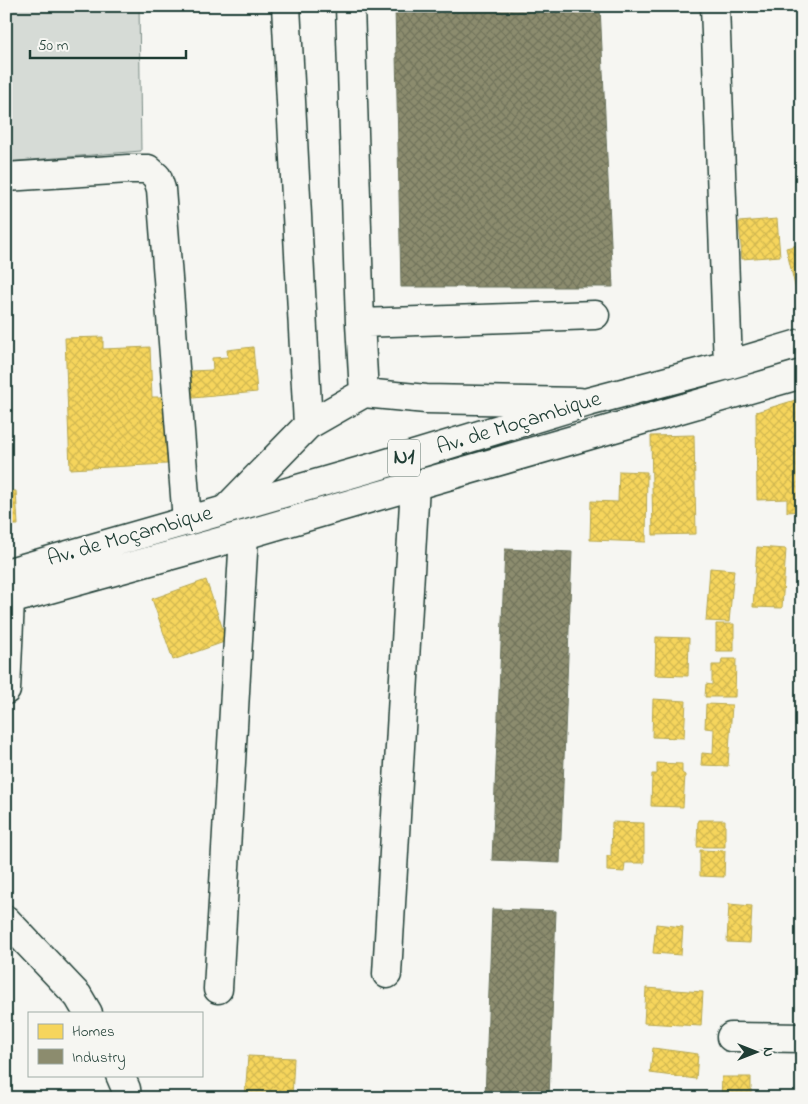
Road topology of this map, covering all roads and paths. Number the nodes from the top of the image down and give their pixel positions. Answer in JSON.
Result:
{"nodes":[{"id":1,"x":286,"y":6,"type":"edge"},
{"id":2,"x":350,"y":6,"type":"edge"},
{"id":3,"x":715,"y":6,"type":"edge"},
{"id":4,"x":6,"y":177,"type":"edge"},
{"id":5,"x":595,"y":314,"type":"dead end"},
{"id":6,"x":360,"y":323,"type":"junction"},
{"id":7,"x":802,"y":343,"type":"edge"},
{"id":8,"x":728,"y":365,"type":"junction"},
{"id":9,"x":802,"y":374,"type":"edge"},
{"id":10,"x":364,"y":393,"type":"junction"},
{"id":11,"x":588,"y":402,"type":"junction"},
{"id":12,"x":308,"y":425,"type":"junction"},
{"id":13,"x":415,"y":485,"type":"junction"},
{"id":14,"x":226,"y":509,"type":"junction"},
{"id":15,"x":187,"y":521,"type":"junction"},
{"id":16,"x":244,"y":536,"type":"junction"},
{"id":17,"x":6,"y":573,"type":"edge"},
{"id":18,"x":8,"y":601,"type":"edge"},
{"id":19,"x":6,"y":690,"type":"edge"},
{"id":20,"x":6,"y":920,"type":"edge"},
{"id":21,"x":387,"y":974,"type":"dead end"},
{"id":22,"x":218,"y":989,"type":"dead end"},
{"id":23,"x":87,"y":1012,"type":"edge"},
{"id":24,"x":731,"y":1037,"type":"dead end"},
{"id":25,"x":802,"y":1038,"type":"edge"},
{"id":26,"x":120,"y":1076,"type":"edge"},
{"id":27,"x":127,"y":1098,"type":"edge"}],
"edges":[{"from":1,"to":12,"type":"main road"},
{"from":2,"to":6,"type":"main road"},
{"from":3,"to":8,"type":"main road"},
{"from":4,"to":15,"type":"main road"},
{"from":5,"to":6,"type":"main road"},
{"from":6,"to":10,"type":"main road"},
{"from":7,"to":8,"type":"main road","name":"Av. de Moçambique","number":"N1"},
{"from":8,"to":11,"type":"main road","name":"Av. de Moçambique","number":"N1"},
{"from":9,"to":13,"type":"main road","name":"Av. de Moçambique","number":"N1"},
{"from":10,"to":11,"type":"main road"},
{"from":10,"to":12,"type":"main road"},
{"from":11,"to":14,"type":"main road","name":"Av. de Moçambique","number":"N1"},
{"from":12,"to":14,"type":"main road"},
{"from":13,"to":16,"type":"main road","name":"Av. de Moçambique","number":"N1"},
{"from":13,"to":21,"type":"main road"},
{"from":14,"to":15,"type":"main road","name":"Av. de Moçambique","number":"N1"},
{"from":15,"to":17,"type":"main road","name":"Av. de Moçambique","number":"N1"},
{"from":16,"to":18,"type":"main road","name":"Av. de Moçambique","number":"N1"},
{"from":16,"to":22,"type":"main road"},
{"from":18,"to":19,"type":"main road"},
{"from":20,"to":23,"type":"main road"},
{"from":24,"to":25,"type":"main road"},
{"from":26,"to":27,"type":"main road"}]}
